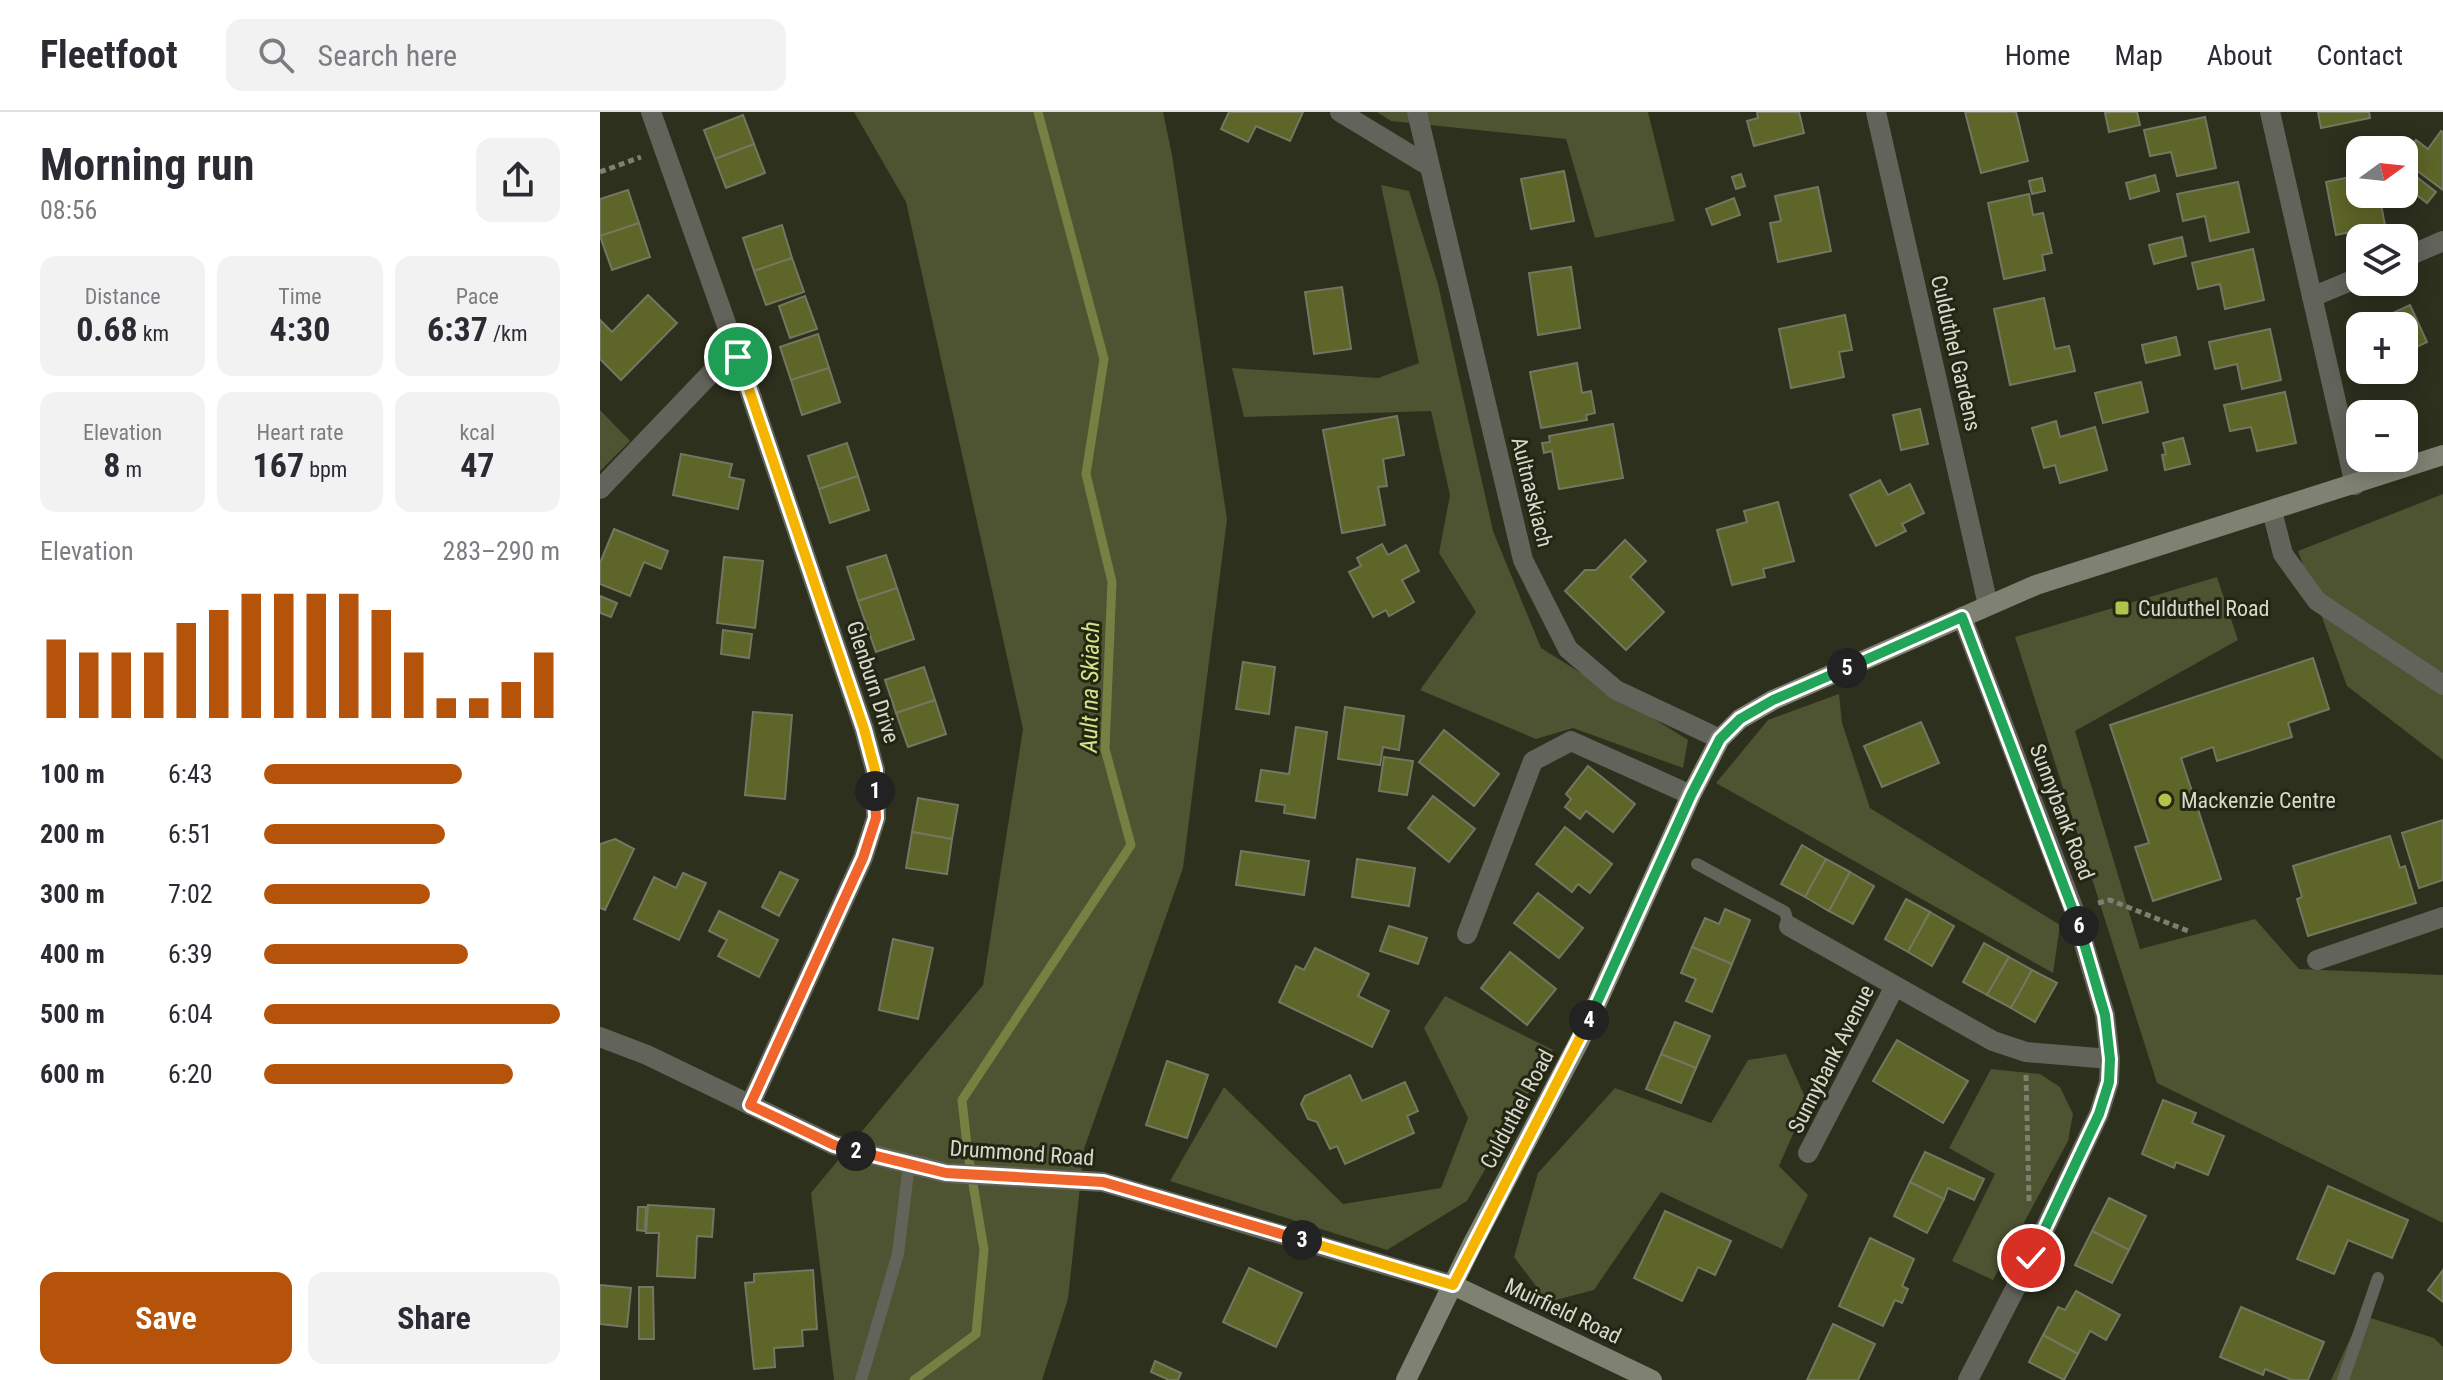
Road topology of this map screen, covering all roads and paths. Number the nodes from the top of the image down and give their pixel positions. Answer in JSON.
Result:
{"nodes":[{"id":1,"x":651,"y":112,"type":"edge"},
{"id":2,"x":1340,"y":112,"type":"edge"},
{"id":3,"x":1417,"y":112,"type":"edge"},
{"id":4,"x":1876,"y":112,"type":"edge"},
{"id":5,"x":2270,"y":112,"type":"edge"},
{"id":6,"x":664,"y":149,"type":"junction"},
{"id":7,"x":1429,"y":166,"type":"junction"},
{"id":8,"x":600,"y":172,"type":"edge"},
{"id":9,"x":2443,"y":241,"type":"edge"},
{"id":10,"x":2418,"y":252,"type":"edge"},
{"id":11,"x":2346,"y":283,"type":"edge"},
{"id":12,"x":2312,"y":297,"type":"junction"},
{"id":13,"x":738,"y":357,"type":"junction"},
{"id":14,"x":2443,"y":455,"type":"edge"},
{"id":15,"x":2355,"y":485,"type":"junction"},
{"id":16,"x":600,"y":489,"type":"edge"},
{"id":17,"x":2272,"y":511,"type":"junction"},
{"id":18,"x":1988,"y":605,"type":"junction"},
{"id":19,"x":1962,"y":617,"type":"junction"},
{"id":20,"x":2443,"y":685,"type":"edge"},
{"id":21,"x":1720,"y":739,"type":"junction"},
{"id":22,"x":1691,"y":795,"type":"junction"},
{"id":23,"x":1697,"y":864,"type":"dead end"},
{"id":24,"x":2074,"y":910,"type":"junction"},
{"id":25,"x":2443,"y":917,"type":"edge"},
{"id":26,"x":1789,"y":926,"type":"joint"},
{"id":27,"x":2188,"y":931,"type":"dead end"},
{"id":28,"x":1467,"y":934,"type":"dead end"},
{"id":29,"x":2317,"y":960,"type":"dead end"},
{"id":30,"x":1895,"y":986,"type":"junction"},
{"id":31,"x":600,"y":1037,"type":"edge"},
{"id":32,"x":2026,"y":1052,"type":"junction"},
{"id":33,"x":2110,"y":1059,"type":"junction"},
{"id":34,"x":750,"y":1105,"type":"junction"},
{"id":35,"x":1808,"y":1153,"type":"dead end"},
{"id":36,"x":909,"y":1164,"type":"junction"},
{"id":37,"x":2029,"y":1211,"type":"dead end"},
{"id":38,"x":2378,"y":1278,"type":"dead end"},
{"id":39,"x":1453,"y":1285,"type":"junction"},
{"id":40,"x":861,"y":1380,"type":"edge"},
{"id":41,"x":1406,"y":1380,"type":"edge"},
{"id":42,"x":1652,"y":1380,"type":"edge"},
{"id":43,"x":1968,"y":1380,"type":"edge"},
{"id":44,"x":2343,"y":1380,"type":"edge"}],
"edges":[{"from":1,"to":6,"type":"street","name":"Glenburn Drive"},
{"from":2,"to":7,"type":"street"},
{"from":3,"to":7,"type":"street","name":"Aultnaskiach"},
{"from":4,"to":18,"type":"street","name":"Culduthel Gardens"},
{"from":5,"to":12,"type":"street"},
{"from":6,"to":8,"type":"path"},
{"from":6,"to":13,"type":"street","name":"Glenburn Drive"},
{"from":7,"to":21,"type":"street","name":"Aultnaskiach"},
{"from":9,"to":10,"type":"street"},
{"from":11,"to":12,"type":"street"},
{"from":12,"to":15,"type":"street"},
{"from":13,"to":16,"type":"street"},
{"from":13,"to":34,"type":"street","name":"Glenburn Drive"},
{"from":14,"to":15,"type":"main road","name":"Culduthel Road"},
{"from":15,"to":17,"type":"main road","name":"Culduthel Road"},
{"from":17,"to":18,"type":"main road","name":"Culduthel Road"},
{"from":17,"to":20,"type":"street"},
{"from":18,"to":19,"type":"main road","name":"Culduthel Road"},
{"from":19,"to":21,"type":"main road","name":"Culduthel Road"},
{"from":19,"to":24,"type":"street","name":"Sunnybank Road"},
{"from":21,"to":22,"type":"main road","name":"Culduthel Road"},
{"from":22,"to":28,"type":"street"},
{"from":22,"to":39,"type":"main road","name":"Culduthel Road"},
{"from":23,"to":26,"type":"lane"},
{"from":24,"to":27,"type":"path"},
{"from":24,"to":33,"type":"street","name":"Sunnybank Road"},
{"from":25,"to":29,"type":"street"},
{"from":26,"to":30,"type":"street","name":"Sunnybank Avenue"},
{"from":30,"to":32,"type":"street","name":"Sunnybank Avenue"},
{"from":30,"to":35,"type":"street","name":"Sunnybank Avenue"},
{"from":31,"to":34,"type":"street","name":"Drummond Road"},
{"from":32,"to":33,"type":"street","name":"Sunnybank Avenue"},
{"from":32,"to":37,"type":"path"},
{"from":33,"to":43,"type":"street","name":"Sunnybank Road"},
{"from":34,"to":36,"type":"street","name":"Drummond Road"},
{"from":36,"to":39,"type":"street","name":"Drummond Road"},
{"from":36,"to":40,"type":"lane"},
{"from":38,"to":44,"type":"lane"},
{"from":39,"to":41,"type":"main road","name":"Culduthel Road"},
{"from":39,"to":42,"type":"main road","name":"Muirfield Road"}]}
